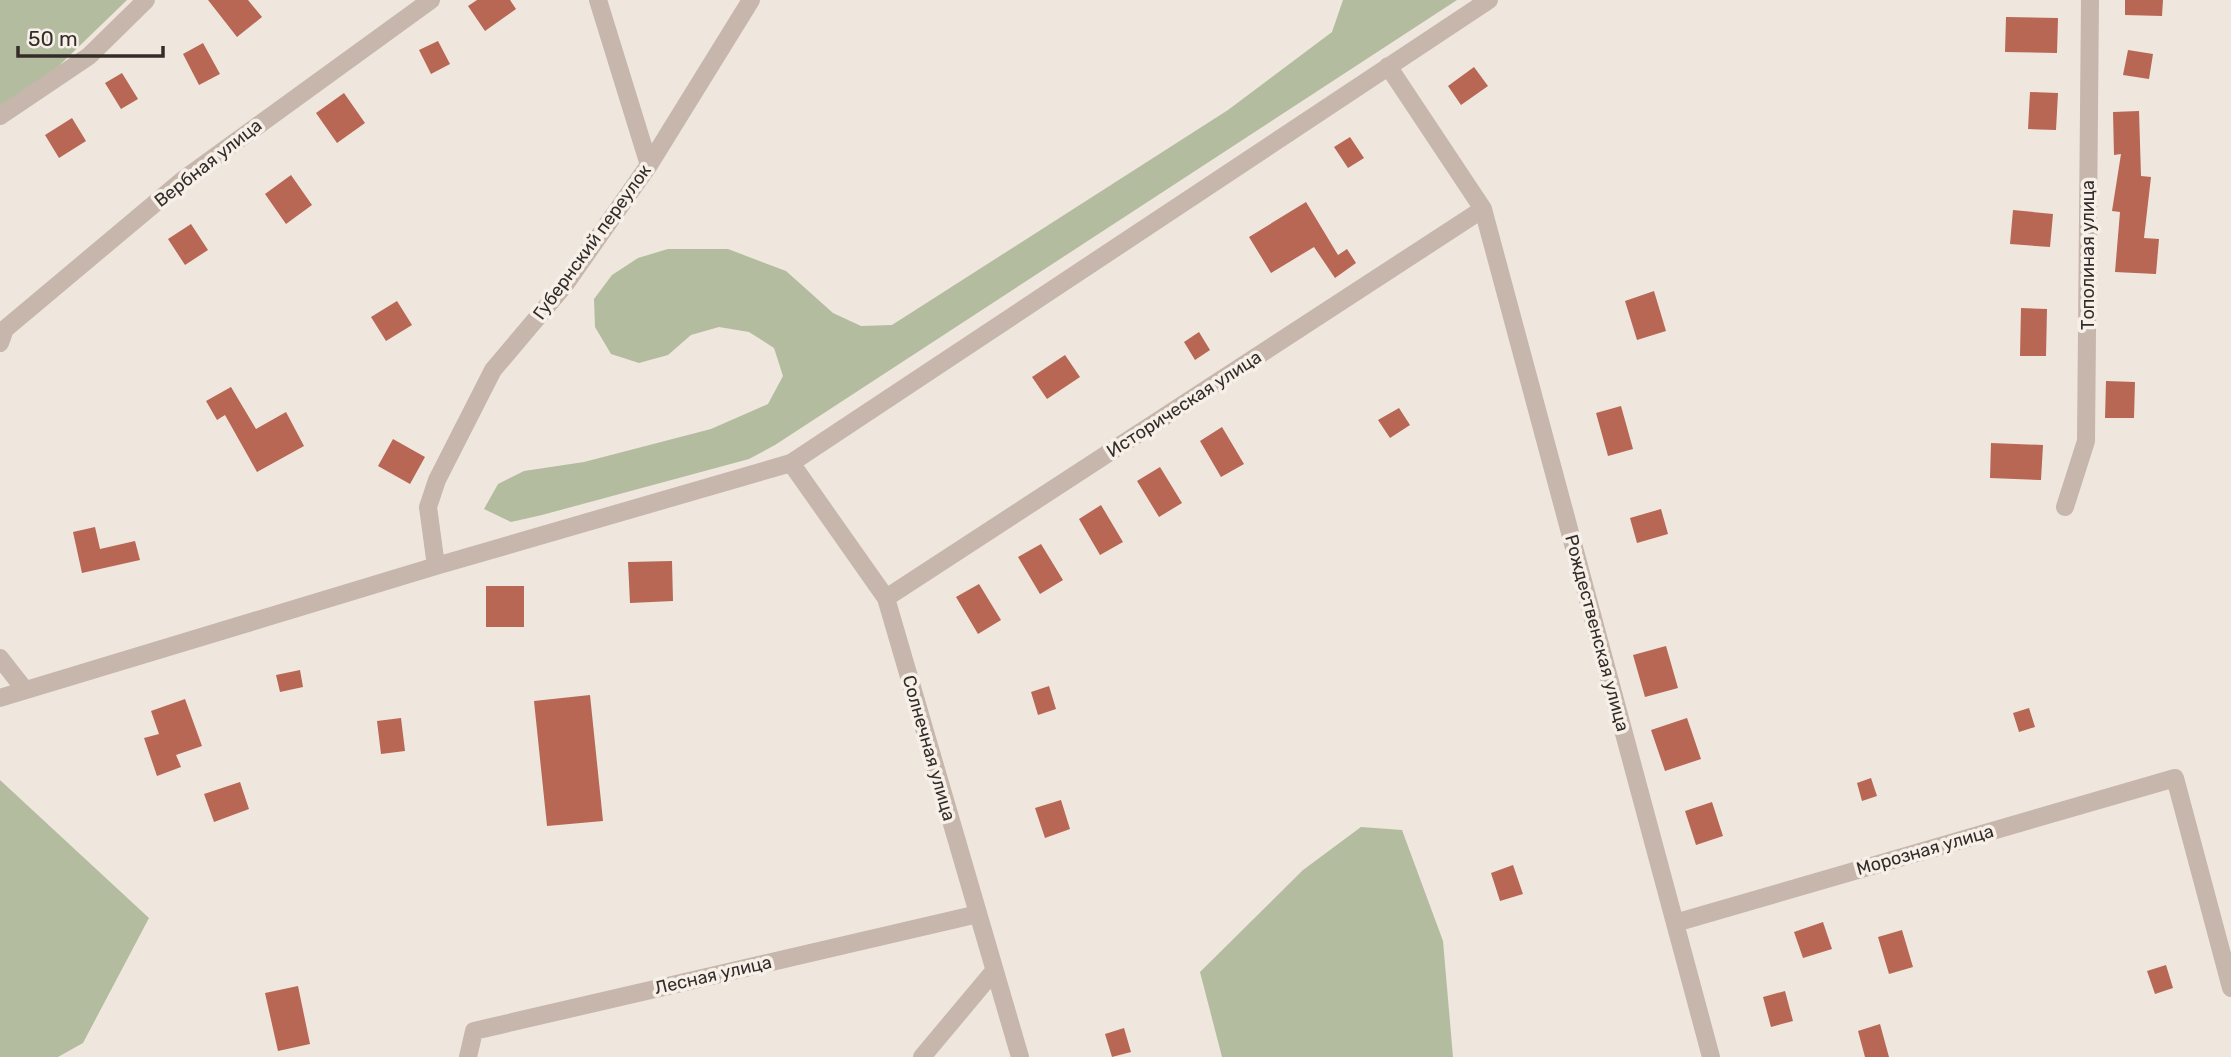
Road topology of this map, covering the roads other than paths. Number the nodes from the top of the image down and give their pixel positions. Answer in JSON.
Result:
{"nodes":[{"id":1,"x":146,"y":0,"type":"edge"},
{"id":2,"x":431,"y":0,"type":"edge"},
{"id":3,"x":598,"y":0,"type":"edge"},
{"id":4,"x":751,"y":0,"type":"edge"},
{"id":5,"x":1489,"y":0,"type":"edge"},
{"id":6,"x":2090,"y":0,"type":"edge"},
{"id":7,"x":1388,"y":66,"type":"junction"},
{"id":8,"x":0,"y":116,"type":"edge"},
{"id":9,"x":649,"y":165,"type":"junction"},
{"id":10,"x":1483,"y":209,"type":"junction"},
{"id":11,"x":0,"y":342,"type":"edge"},
{"id":12,"x":791,"y":463,"type":"junction"},
{"id":13,"x":2065,"y":507,"type":"dead end"},
{"id":14,"x":436,"y":566,"type":"junction"},
{"id":15,"x":886,"y":598,"type":"junction"},
{"id":16,"x":0,"y":659,"type":"edge"},
{"id":17,"x":25,"y":690,"type":"junction"},
{"id":18,"x":0,"y":698,"type":"edge"},
{"id":19,"x":978,"y":914,"type":"junction"},
{"id":20,"x":1675,"y":923,"type":"junction"},
{"id":21,"x":995,"y":971,"type":"junction"},
{"id":22,"x":2231,"y":988,"type":"edge"},
{"id":23,"x":468,"y":1057,"type":"edge"},
{"id":24,"x":922,"y":1057,"type":"edge"},
{"id":25,"x":1020,"y":1057,"type":"edge"},
{"id":26,"x":1711,"y":1057,"type":"edge"}],
"edges":[{"from":1,"to":8,"type":"street"},
{"from":2,"to":11,"type":"street","name":"Вербная улица"},
{"from":3,"to":9,"type":"street"},
{"from":4,"to":9,"type":"street","name":"Губернский переулок"},
{"from":5,"to":7,"type":"street"},
{"from":6,"to":13,"type":"street","name":"Тополиная улица"},
{"from":7,"to":10,"type":"street","name":"Рождественская улица"},
{"from":7,"to":12,"type":"street"},
{"from":9,"to":14,"type":"street","name":"Губернский переулок"},
{"from":10,"to":15,"type":"street","name":"Историческая улица"},
{"from":10,"to":20,"type":"street","name":"Рождественская улица"},
{"from":12,"to":14,"type":"street"},
{"from":12,"to":15,"type":"street","name":"Солнечная улица"},
{"from":14,"to":17,"type":"street"},
{"from":15,"to":19,"type":"street","name":"Солнечная улица"},
{"from":16,"to":17,"type":"street"},
{"from":17,"to":18,"type":"street"},
{"from":19,"to":21,"type":"street","name":"Солнечная улица"},
{"from":19,"to":23,"type":"street","name":"Лесная улица"},
{"from":20,"to":22,"type":"street","name":"Морозная улица"},
{"from":20,"to":26,"type":"street","name":"Рождественская улица"},
{"from":21,"to":24,"type":"street"},
{"from":21,"to":25,"type":"street","name":"Солнечная улица"}]}
